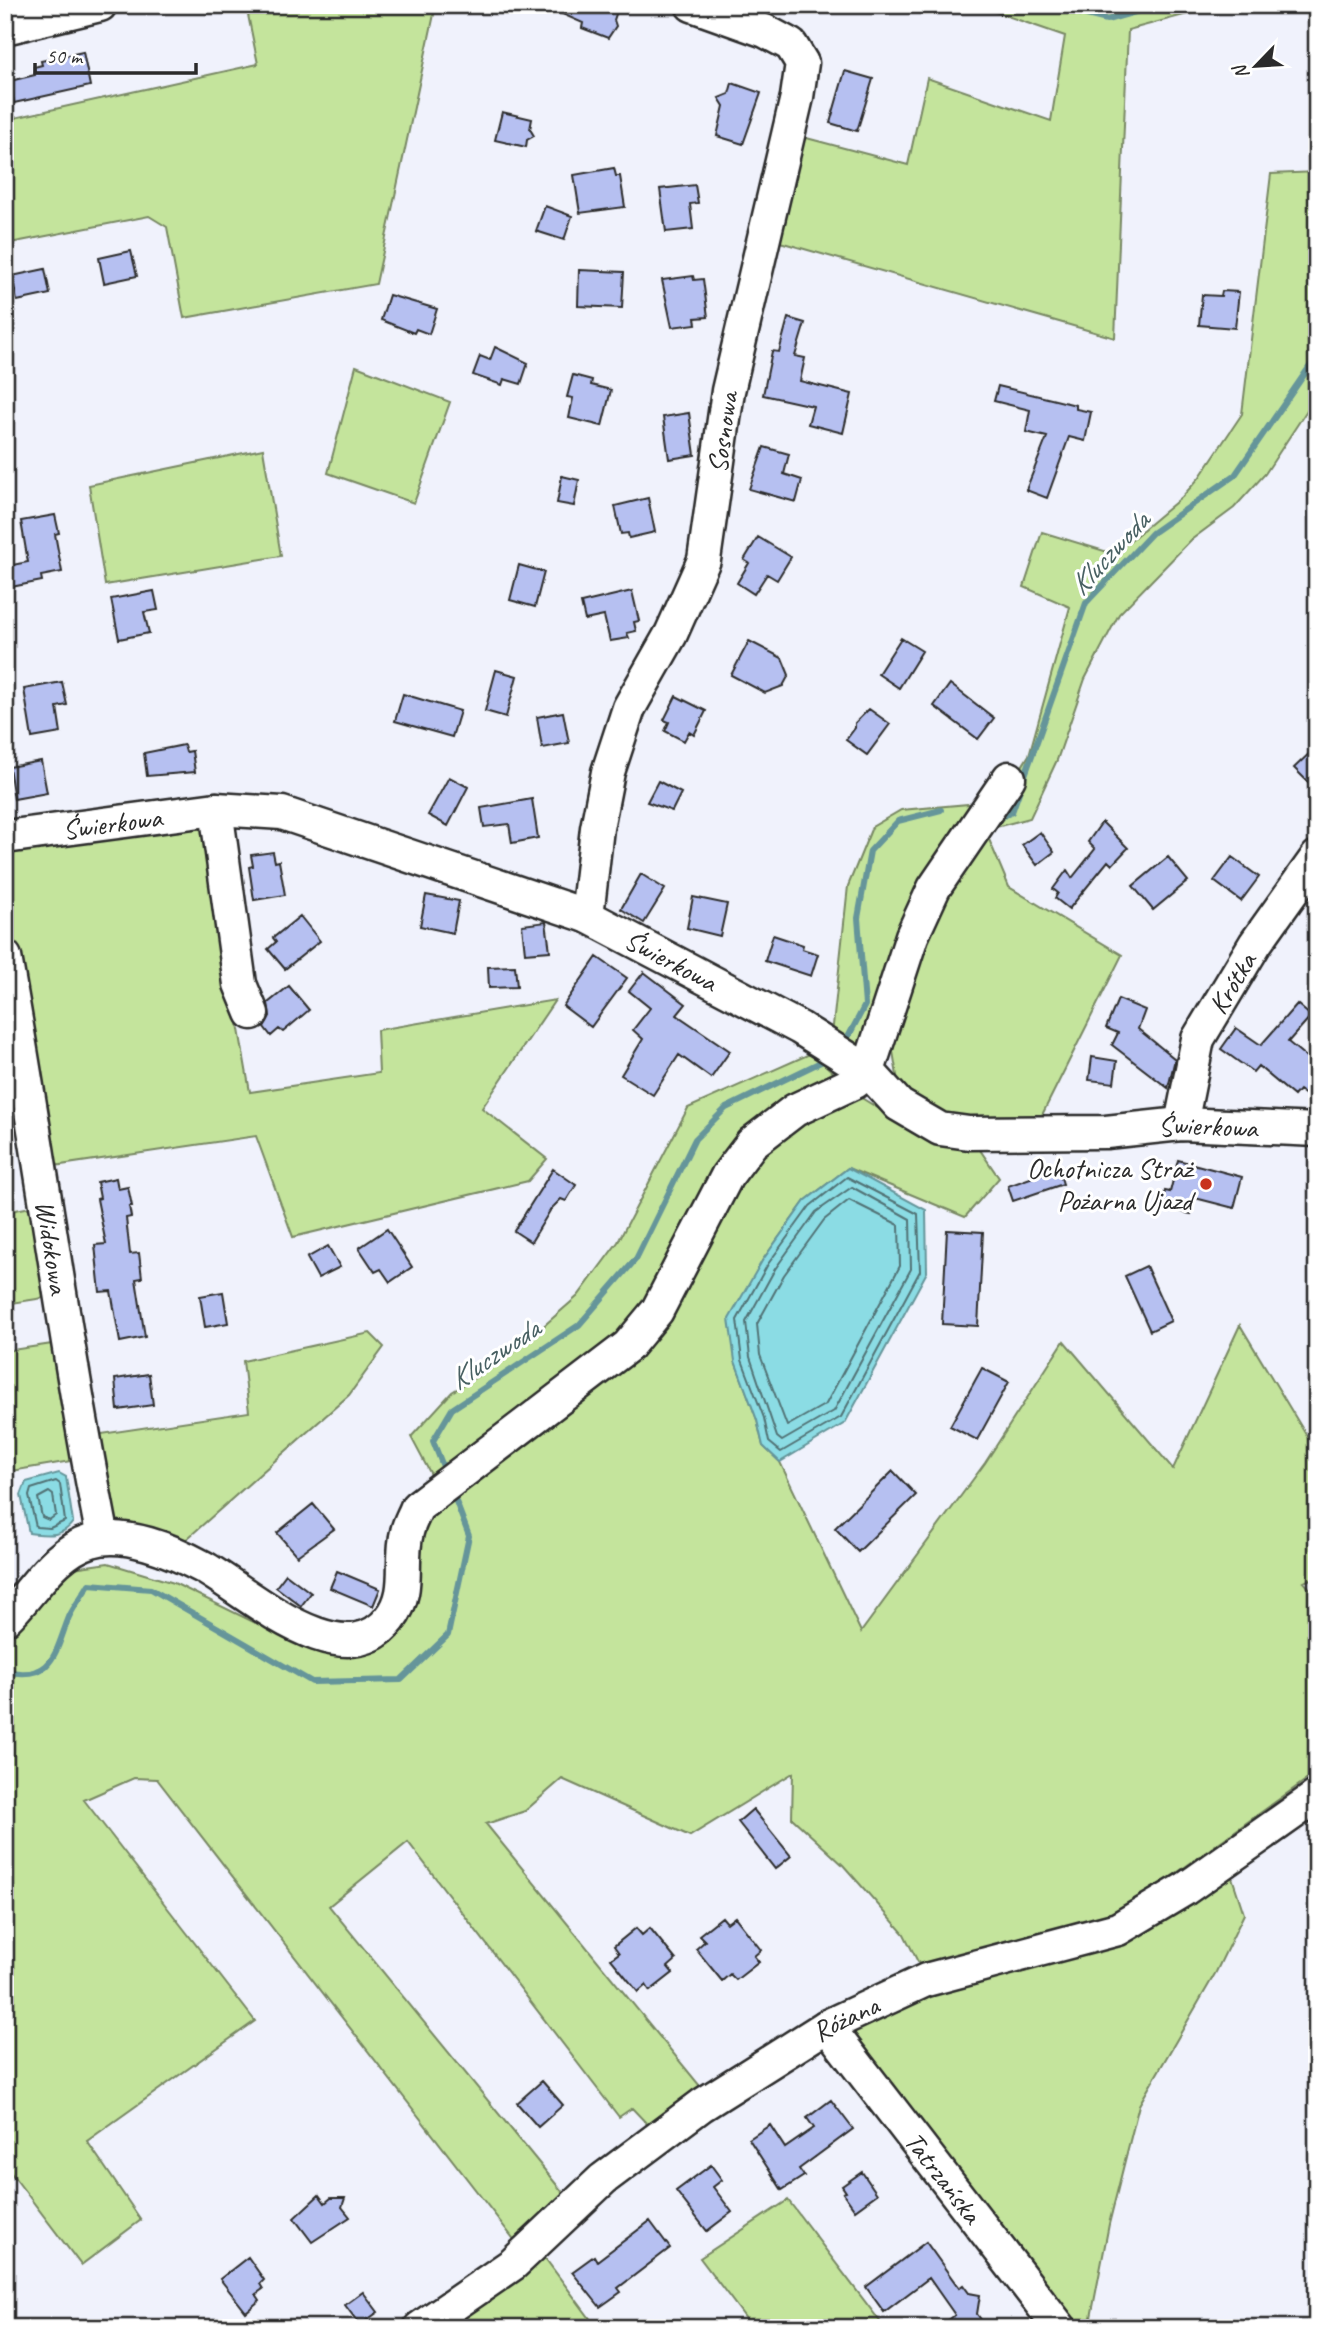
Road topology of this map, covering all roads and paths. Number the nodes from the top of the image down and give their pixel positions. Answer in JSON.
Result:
{"nodes":[{"id":1,"x":100,"y":5,"type":"edge"},
{"id":2,"x":692,"y":5,"type":"edge"},
{"id":3,"x":5,"y":28,"type":"edge"},
{"id":4,"x":1009,"y":778,"type":"dead end"},
{"id":5,"x":216,"y":809,"type":"junction"},
{"id":6,"x":5,"y":837,"type":"edge"},
{"id":7,"x":1317,"y":857,"type":"edge"},
{"id":8,"x":587,"y":916,"type":"junction"},
{"id":9,"x":5,"y":957,"type":"edge"},
{"id":10,"x":252,"y":1013,"type":"dead end"},
{"id":11,"x":869,"y":1071,"type":"junction"},
{"id":12,"x":1181,"y":1124,"type":"junction"},
{"id":13,"x":1317,"y":1130,"type":"edge"},
{"id":14,"x":103,"y":1538,"type":"junction"},
{"id":15,"x":5,"y":1619,"type":"edge"},
{"id":16,"x":1317,"y":1796,"type":"edge"},
{"id":17,"x":827,"y":2026,"type":"junction"},
{"id":18,"x":420,"y":2328,"type":"edge"},
{"id":19,"x":1060,"y":2328,"type":"edge"}],
"edges":[{"from":1,"to":3,"type":"street"},
{"from":2,"to":8,"type":"street","name":"Sosnowa"},
{"from":4,"to":11,"type":"street"},
{"from":5,"to":6,"type":"street","name":"Świerkowa"},
{"from":5,"to":8,"type":"street","name":"Świerkowa"},
{"from":5,"to":10,"type":"street"},
{"from":7,"to":12,"type":"street","name":"Krótka"},
{"from":8,"to":11,"type":"street","name":"Świerkowa"},
{"from":9,"to":14,"type":"street","name":"Widokowa"},
{"from":11,"to":12,"type":"street","name":"Świerkowa"},
{"from":11,"to":14,"type":"street"},
{"from":12,"to":13,"type":"street","name":"Świerkowa"},
{"from":14,"to":15,"type":"street"},
{"from":16,"to":17,"type":"street","name":"Różana"},
{"from":17,"to":18,"type":"street","name":"Różana"},
{"from":17,"to":19,"type":"street","name":"Tatrzańska"}]}
